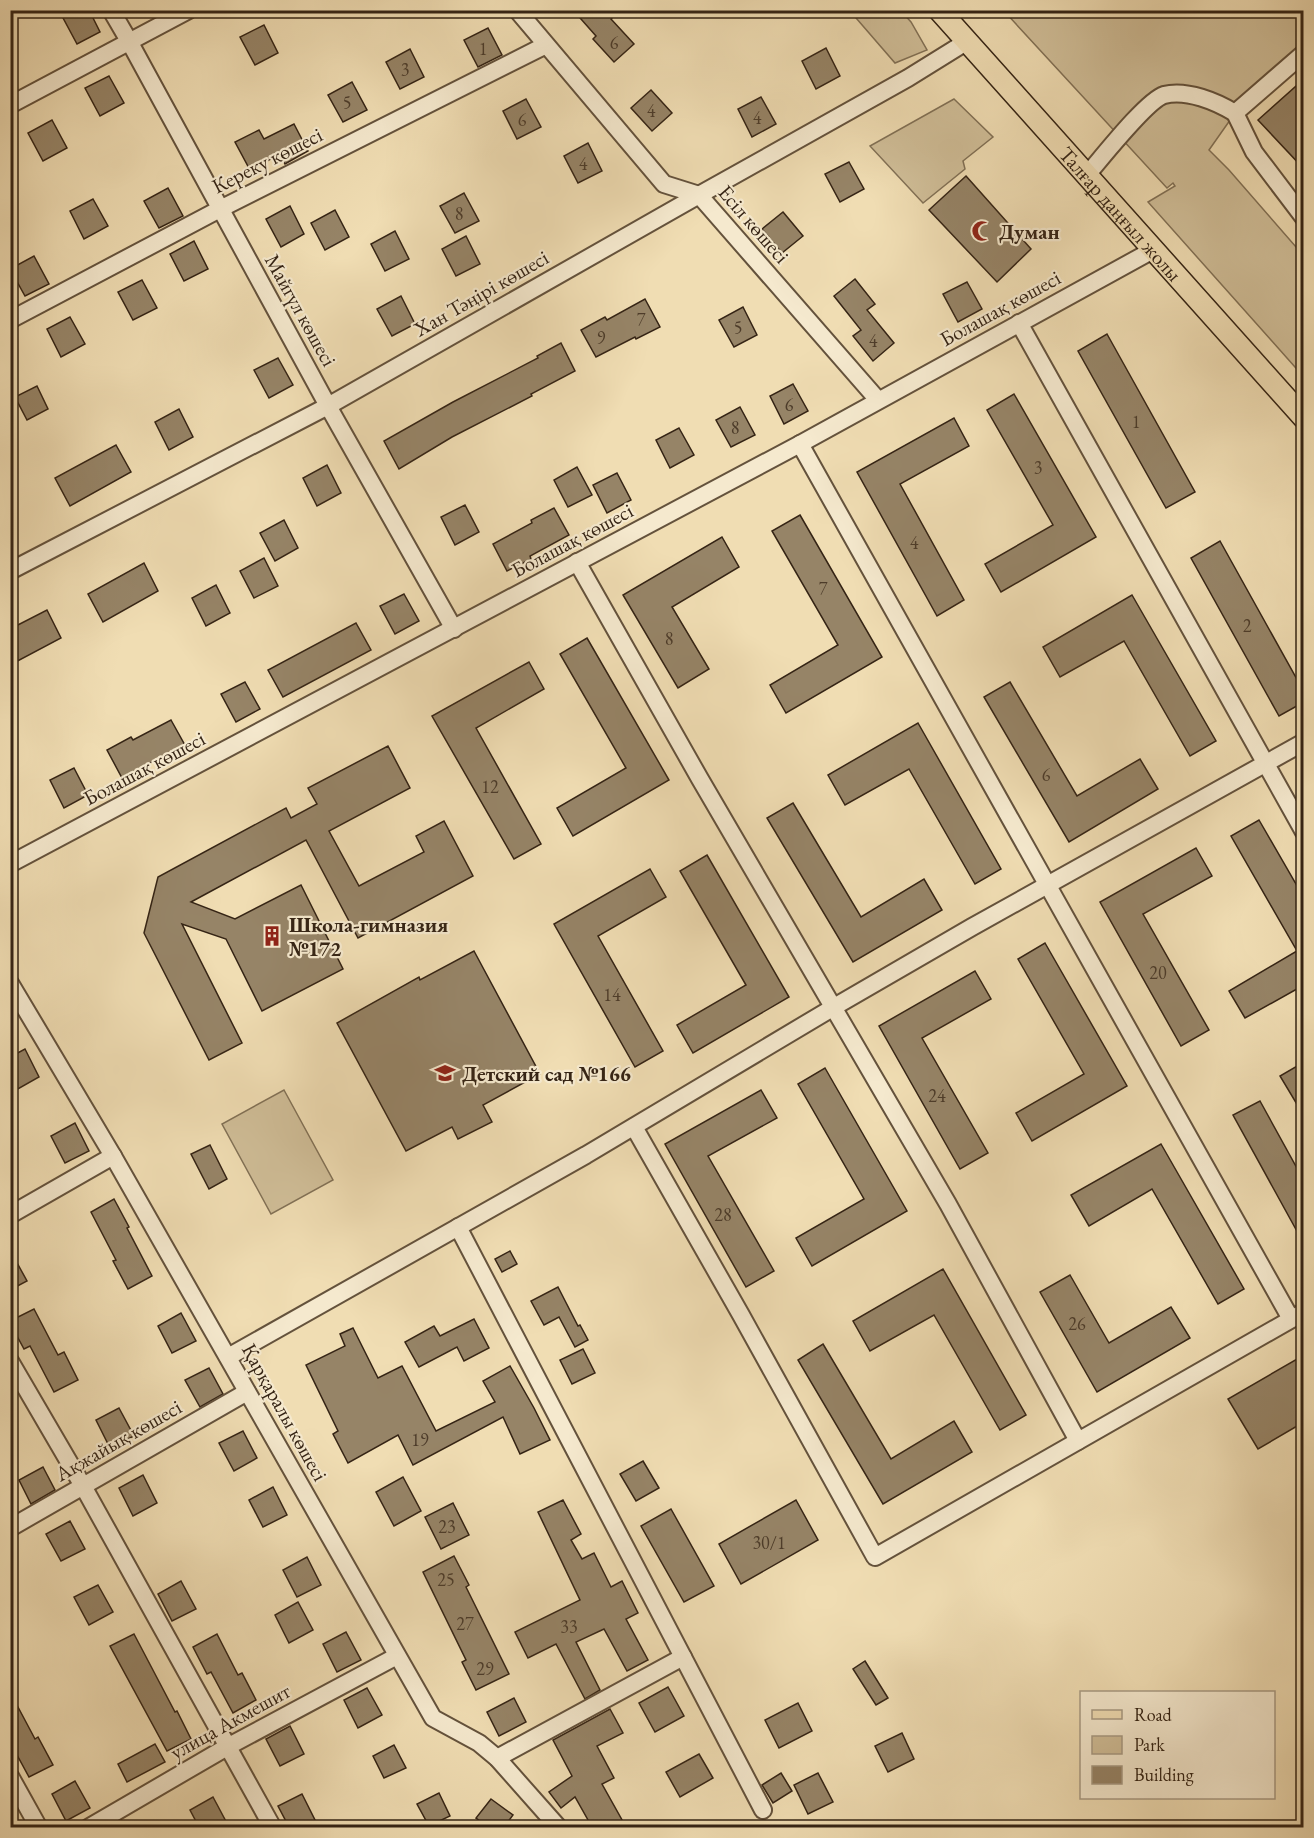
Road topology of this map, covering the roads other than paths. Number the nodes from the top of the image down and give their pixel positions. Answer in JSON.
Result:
{"nodes":[{"id":1,"x":111,"y":10,"type":"edge"},
{"id":2,"x":189,"y":10,"type":"edge"},
{"id":3,"x":517,"y":10,"type":"edge"},
{"id":4,"x":939,"y":10,"type":"edge"},
{"id":5,"x":129,"y":41,"type":"junction"},
{"id":6,"x":966,"y":42,"type":"junction"},
{"id":7,"x":546,"y":45,"type":"junction"},
{"id":8,"x":1304,"y":53,"type":"edge"},
{"id":9,"x":10,"y":105,"type":"edge"},
{"id":10,"x":1236,"y":113,"type":"junction"},
{"id":11,"x":1086,"y":176,"type":"junction"},
{"id":12,"x":699,"y":195,"type":"junction"},
{"id":13,"x":220,"y":209,"type":"junction"},
{"id":14,"x":1304,"y":218,"type":"edge"},
{"id":15,"x":1153,"y":250,"type":"junction"},
{"id":16,"x":10,"y":320,"type":"edge"},
{"id":17,"x":1019,"y":323,"type":"junction"},
{"id":18,"x":878,"y":400,"type":"junction"},
{"id":19,"x":328,"y":406,"type":"junction"},
{"id":20,"x":1304,"y":418,"type":"edge"},
{"id":21,"x":800,"y":444,"type":"junction"},
{"id":22,"x":577,"y":562,"type":"junction"},
{"id":23,"x":10,"y":571,"type":"edge"},
{"id":24,"x":454,"y":629,"type":"junction"},
{"id":25,"x":1304,"y":742,"type":"edge"},
{"id":26,"x":1265,"y":763,"type":"junction"},
{"id":27,"x":1304,"y":832,"type":"edge"},
{"id":28,"x":10,"y":864,"type":"edge"},
{"id":29,"x":1048,"y":886,"type":"junction"},
{"id":30,"x":10,"y":982,"type":"edge"},
{"id":31,"x":834,"y":1007,"type":"junction"},
{"id":32,"x":634,"y":1126,"type":"junction"},
{"id":33,"x":113,"y":1156,"type":"junction"},
{"id":34,"x":10,"y":1215,"type":"edge"},
{"id":35,"x":458,"y":1227,"type":"junction"},
{"id":36,"x":1298,"y":1315,"type":"edge"},
{"id":37,"x":228,"y":1357,"type":"junction"},
{"id":38,"x":10,"y":1361,"type":"edge"},
{"id":39,"x":247,"y":1392,"type":"junction"},
{"id":40,"x":1078,"y":1441,"type":"junction"},
{"id":41,"x":83,"y":1486,"type":"junction"},
{"id":42,"x":10,"y":1528,"type":"edge"},
{"id":43,"x":397,"y":1656,"type":"junction"},
{"id":44,"x":683,"y":1657,"type":"junction"},
{"id":45,"x":227,"y":1747,"type":"junction"},
{"id":46,"x":497,"y":1758,"type":"junction"},
{"id":47,"x":10,"y":1776,"type":"edge"},
{"id":48,"x":763,"y":1810,"type":"dead end"},
{"id":49,"x":39,"y":1827,"type":"edge"},
{"id":50,"x":88,"y":1827,"type":"edge"},
{"id":51,"x":273,"y":1827,"type":"edge"},
{"id":52,"x":557,"y":1827,"type":"edge"}],
"edges":[{"from":1,"to":5,"type":"street","name":"Майгүл көшесі"},
{"from":2,"to":5,"type":"street"},
{"from":3,"to":7,"type":"street","name":"Есіл көшесі"},
{"from":4,"to":6,"type":"main road","name":"Талғар даңғыл жолы"},
{"from":5,"to":9,"type":"street"},
{"from":5,"to":13,"type":"street","name":"Майгүл көшесі"},
{"from":6,"to":11,"type":"main road","name":"Талғар даңғыл жолы"},
{"from":6,"to":12,"type":"street","name":"Хан Тәңірі көшесі"},
{"from":7,"to":12,"type":"street","name":"Есіл көшесі"},
{"from":7,"to":13,"type":"street","name":"Кереку көшесі"},
{"from":8,"to":10,"type":"street"},
{"from":10,"to":11,"type":"street"},
{"from":10,"to":14,"type":"street"},
{"from":11,"to":15,"type":"main road","name":"Талғар даңғыл жолы"},
{"from":12,"to":18,"type":"street","name":"Есіл көшесі"},
{"from":12,"to":19,"type":"street","name":"Хан Тәңірі көшесі"},
{"from":13,"to":16,"type":"street","name":"Кереку көшесі"},
{"from":13,"to":19,"type":"street","name":"Майгүл көшесі"},
{"from":15,"to":17,"type":"street","name":"Болашақ көшесі"},
{"from":15,"to":20,"type":"main road","name":"Талғар даңғыл жолы"},
{"from":17,"to":18,"type":"street","name":"Болашақ көшесі"},
{"from":17,"to":26,"type":"street"},
{"from":18,"to":21,"type":"street","name":"Болашақ көшесі"},
{"from":19,"to":23,"type":"street","name":"Хан Тәңірі көшесі"},
{"from":19,"to":24,"type":"street","name":"Майгүл көшесі"},
{"from":21,"to":22,"type":"street","name":"Болашақ көшесі"},
{"from":21,"to":29,"type":"street"},
{"from":22,"to":24,"type":"street","name":"Болашақ көшесі"},
{"from":22,"to":31,"type":"street"},
{"from":24,"to":28,"type":"street","name":"Болашақ көшесі"},
{"from":25,"to":26,"type":"street"},
{"from":26,"to":27,"type":"street"},
{"from":26,"to":29,"type":"street"},
{"from":29,"to":31,"type":"street"},
{"from":29,"to":36,"type":"street"},
{"from":30,"to":33,"type":"street","name":"Қарқаралы көшесі"},
{"from":31,"to":32,"type":"street"},
{"from":31,"to":40,"type":"street"},
{"from":32,"to":35,"type":"street"},
{"from":32,"to":40,"type":"street"},
{"from":33,"to":34,"type":"street"},
{"from":33,"to":37,"type":"street","name":"Қарқаралы көшесі"},
{"from":35,"to":37,"type":"street"},
{"from":35,"to":44,"type":"street"},
{"from":36,"to":40,"type":"street"},
{"from":37,"to":39,"type":"street","name":"Қарқаралы көшесі"},
{"from":38,"to":41,"type":"street"},
{"from":39,"to":41,"type":"street","name":"Ақжайық көшесі"},
{"from":39,"to":43,"type":"street","name":"Қарқаралы көшесі"},
{"from":41,"to":42,"type":"street","name":"Ақжайық көшесі"},
{"from":41,"to":45,"type":"street"},
{"from":43,"to":45,"type":"street","name":"улица Акмешит"},
{"from":43,"to":46,"type":"street","name":"Қарқаралы көшесі"},
{"from":44,"to":46,"type":"street"},
{"from":44,"to":48,"type":"street"},
{"from":45,"to":50,"type":"street","name":"улица Акмешит"},
{"from":45,"to":51,"type":"street"},
{"from":46,"to":52,"type":"street","name":"Қарқаралы көшесі"},
{"from":47,"to":49,"type":"street"}]}
